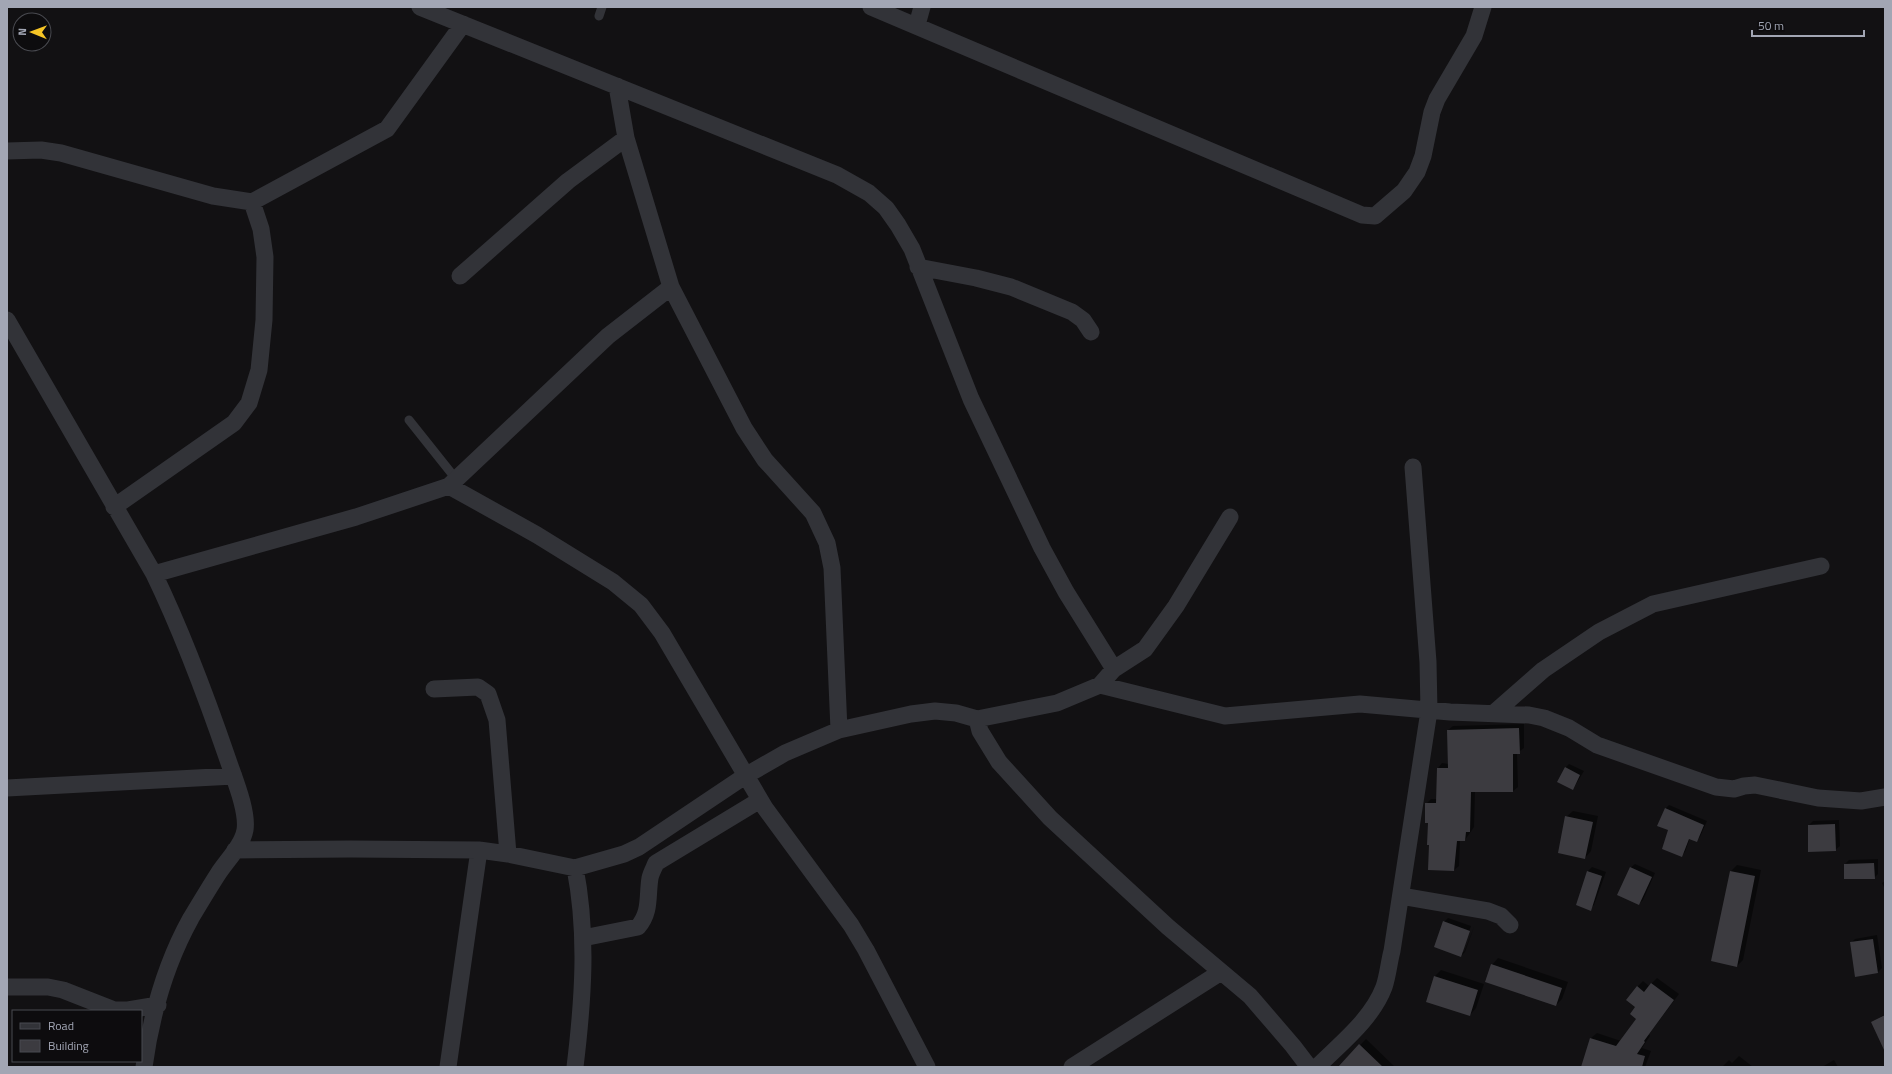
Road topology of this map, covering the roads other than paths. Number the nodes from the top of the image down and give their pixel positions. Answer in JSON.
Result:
{"nodes":[{"id":1,"x":420,"y":7,"type":"edge"},
{"id":2,"x":602,"y":7,"type":"edge"},
{"id":3,"x":871,"y":7,"type":"edge"},
{"id":4,"x":922,"y":7,"type":"edge"},
{"id":5,"x":1483,"y":7,"type":"edge"},
{"id":6,"x":599,"y":16,"type":"dead end"},
{"id":7,"x":463,"y":24,"type":"junction"},
{"id":8,"x":917,"y":25,"type":"junction"},
{"id":9,"x":617,"y":86,"type":"junction"},
{"id":10,"x":626,"y":138,"type":"junction"},
{"id":11,"x":7,"y":151,"type":"edge"},
{"id":12,"x":252,"y":202,"type":"junction"},
{"id":13,"x":918,"y":267,"type":"junction"},
{"id":14,"x":460,"y":276,"type":"dead end"},
{"id":15,"x":671,"y":287,"type":"junction"},
{"id":16,"x":7,"y":320,"type":"edge"},
{"id":17,"x":1091,"y":332,"type":"dead end"},
{"id":18,"x":409,"y":420,"type":"dead end"},
{"id":19,"x":1413,"y":467,"type":"dead end"},
{"id":20,"x":452,"y":482,"type":"junction"},
{"id":21,"x":114,"y":507,"type":"junction"},
{"id":22,"x":1230,"y":517,"type":"dead end"},
{"id":23,"x":1821,"y":566,"type":"dead end"},
{"id":24,"x":154,"y":574,"type":"junction"},
{"id":25,"x":1114,"y":669,"type":"junction"},
{"id":26,"x":1100,"y":685,"type":"junction"},
{"id":27,"x":434,"y":689,"type":"dead end"},
{"id":28,"x":1429,"y":711,"type":"junction"},
{"id":29,"x":1494,"y":713,"type":"junction"},
{"id":30,"x":977,"y":719,"type":"junction"},
{"id":31,"x":839,"y":730,"type":"junction"},
{"id":32,"x":234,"y":776,"type":"junction"},
{"id":33,"x":744,"y":776,"type":"junction"},
{"id":34,"x":7,"y":788,"type":"edge"},
{"id":35,"x":1885,"y":797,"type":"edge"},
{"id":36,"x":760,"y":800,"type":"junction"},
{"id":37,"x":235,"y":850,"type":"junction"},
{"id":38,"x":479,"y":850,"type":"junction"},
{"id":39,"x":508,"y":854,"type":"junction"},
{"id":40,"x":575,"y":868,"type":"junction"},
{"id":41,"x":1401,"y":896,"type":"junction"},
{"id":42,"x":1510,"y":924,"type":"dead end"},
{"id":43,"x":583,"y":938,"type":"junction"},
{"id":44,"x":1221,"y":972,"type":"junction"},
{"id":45,"x":7,"y":987,"type":"edge"},
{"id":46,"x":158,"y":1005,"type":"junction"},
{"id":47,"x":144,"y":1067,"type":"edge"},
{"id":48,"x":448,"y":1067,"type":"edge"},
{"id":49,"x":574,"y":1067,"type":"edge"},
{"id":50,"x":927,"y":1067,"type":"edge"},
{"id":51,"x":1072,"y":1067,"type":"edge"},
{"id":52,"x":1309,"y":1067,"type":"edge"},
{"id":53,"x":1317,"y":1067,"type":"edge"}],
"edges":[{"from":1,"to":7,"type":"street"},
{"from":2,"to":6,"type":"lane"},
{"from":3,"to":8,"type":"street"},
{"from":4,"to":8,"type":"street"},
{"from":5,"to":8,"type":"street"},
{"from":7,"to":9,"type":"street"},
{"from":7,"to":12,"type":"street"},
{"from":9,"to":10,"type":"street"},
{"from":9,"to":13,"type":"street"},
{"from":10,"to":14,"type":"street"},
{"from":10,"to":15,"type":"street"},
{"from":11,"to":12,"type":"street"},
{"from":12,"to":21,"type":"street"},
{"from":13,"to":17,"type":"street"},
{"from":13,"to":25,"type":"street"},
{"from":15,"to":20,"type":"street"},
{"from":15,"to":31,"type":"street"},
{"from":16,"to":21,"type":"street"},
{"from":18,"to":20,"type":"lane"},
{"from":19,"to":28,"type":"street"},
{"from":20,"to":24,"type":"street"},
{"from":20,"to":33,"type":"street"},
{"from":21,"to":24,"type":"street"},
{"from":22,"to":25,"type":"street"},
{"from":23,"to":29,"type":"street"},
{"from":24,"to":32,"type":"street"},
{"from":25,"to":26,"type":"street"},
{"from":26,"to":28,"type":"street"},
{"from":26,"to":30,"type":"street"},
{"from":27,"to":39,"type":"street"},
{"from":28,"to":29,"type":"street"},
{"from":28,"to":41,"type":"street"},
{"from":29,"to":35,"type":"street"},
{"from":30,"to":31,"type":"street"},
{"from":30,"to":44,"type":"street"},
{"from":31,"to":33,"type":"street"},
{"from":32,"to":34,"type":"street"},
{"from":32,"to":37,"type":"street"},
{"from":33,"to":36,"type":"street"},
{"from":33,"to":40,"type":"street"},
{"from":36,"to":43,"type":"street"},
{"from":36,"to":50,"type":"street"},
{"from":37,"to":38,"type":"street"},
{"from":37,"to":46,"type":"street"},
{"from":38,"to":39,"type":"street"},
{"from":38,"to":48,"type":"street"},
{"from":39,"to":40,"type":"street"},
{"from":40,"to":43,"type":"street"},
{"from":41,"to":42,"type":"street"},
{"from":41,"to":53,"type":"street"},
{"from":43,"to":49,"type":"street"},
{"from":44,"to":51,"type":"street"},
{"from":44,"to":52,"type":"street"},
{"from":45,"to":46,"type":"street"},
{"from":46,"to":47,"type":"street"}]}
